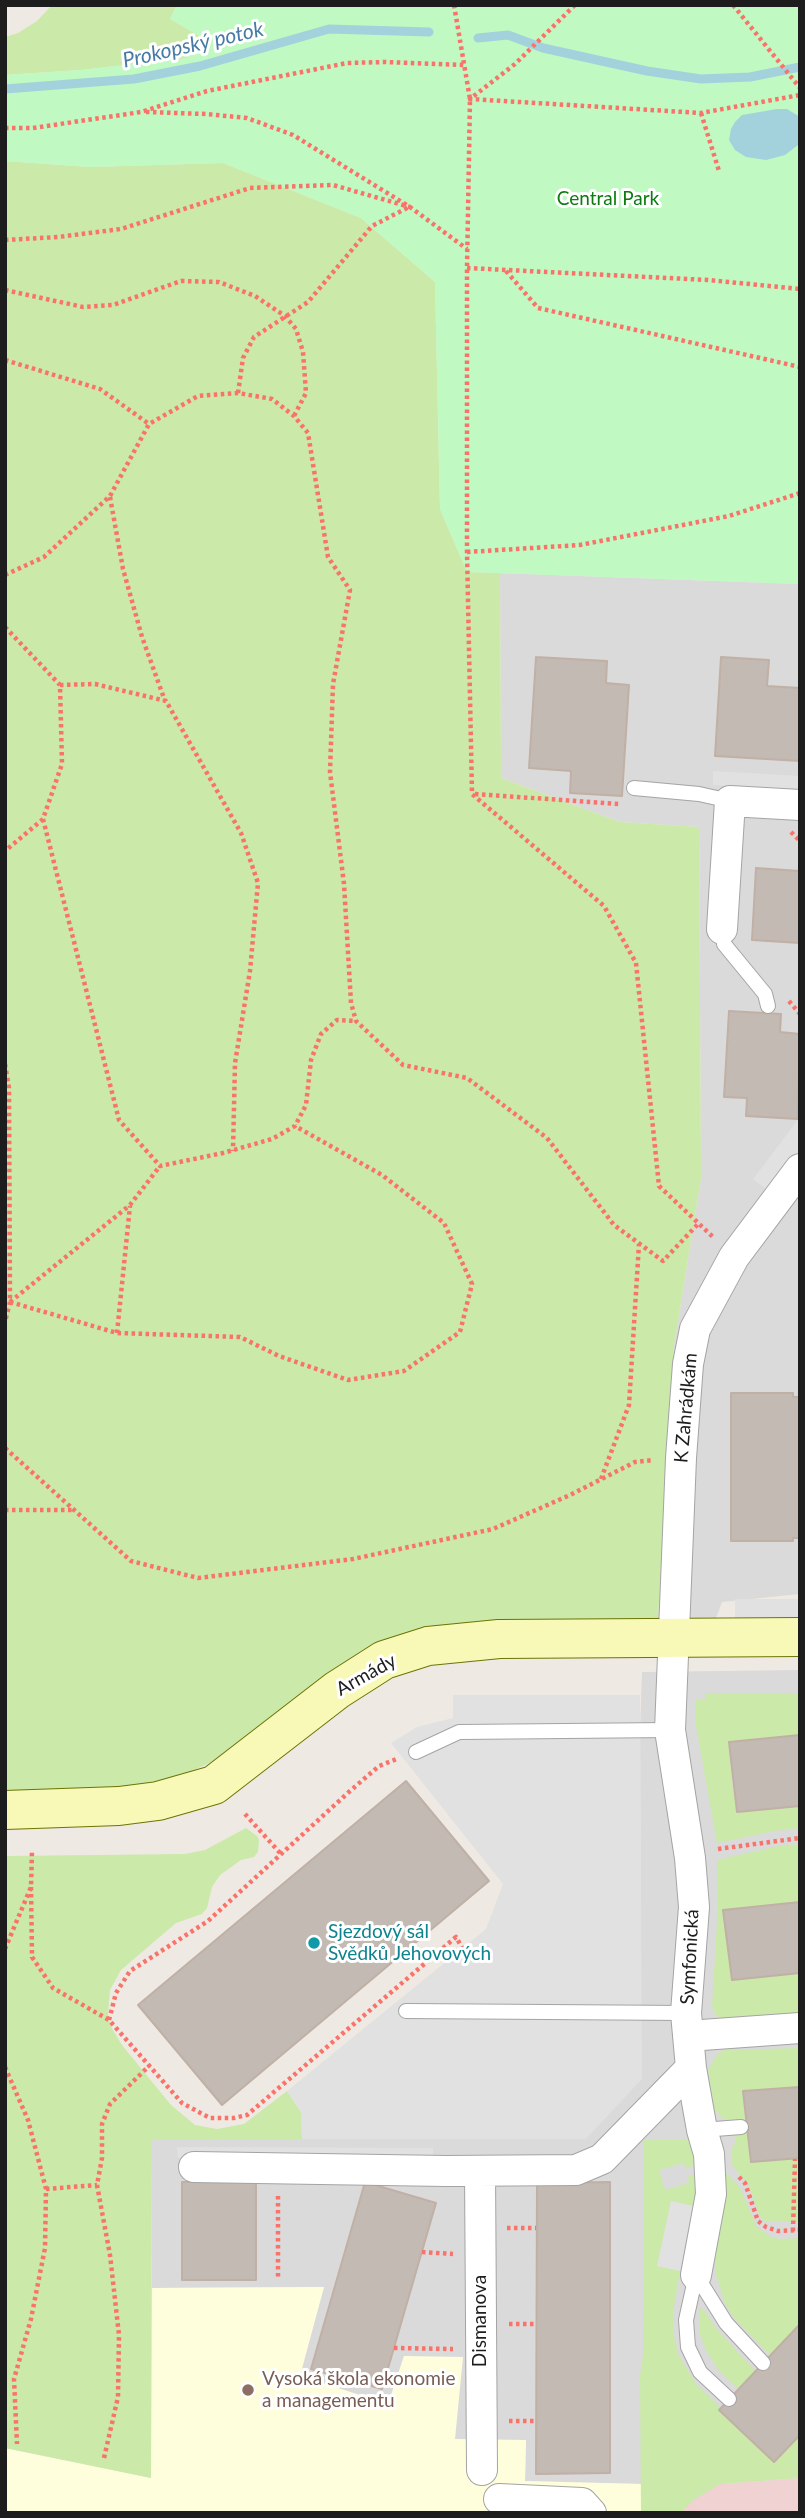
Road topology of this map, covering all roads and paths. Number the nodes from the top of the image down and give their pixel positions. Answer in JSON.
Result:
{"nodes":[{"id":1,"x":575,"y":5,"type":"edge"},
{"id":2,"x":733,"y":5,"type":"edge"},
{"id":3,"x":455,"y":8,"type":"edge"},
{"id":4,"x":464,"y":65,"type":"junction"},
{"id":5,"x":800,"y":88,"type":"edge"},
{"id":6,"x":800,"y":95,"type":"edge"},
{"id":7,"x":470,"y":99,"type":"junction"},
{"id":8,"x":141,"y":112,"type":"junction"},
{"id":9,"x":701,"y":113,"type":"junction"},
{"id":10,"x":5,"y":128,"type":"edge"},
{"id":11,"x":719,"y":171,"type":"dead end"},
{"id":12,"x":410,"y":207,"type":"junction"},
{"id":13,"x":5,"y":240,"type":"edge"},
{"id":14,"x":467,"y":249,"type":"junction"},
{"id":15,"x":467,"y":268,"type":"junction"},
{"id":16,"x":505,"y":270,"type":"junction"},
{"id":17,"x":800,"y":289,"type":"edge"},
{"id":18,"x":5,"y":290,"type":"edge"},
{"id":19,"x":285,"y":316,"type":"junction"},
{"id":20,"x":5,"y":360,"type":"edge"},
{"id":21,"x":800,"y":367,"type":"edge"},
{"id":22,"x":238,"y":393,"type":"junction"},
{"id":23,"x":294,"y":416,"type":"junction"},
{"id":24,"x":149,"y":424,"type":"junction"},
{"id":25,"x":800,"y":493,"type":"edge"},
{"id":26,"x":110,"y":496,"type":"junction"},
{"id":27,"x":467,"y":552,"type":"junction"},
{"id":28,"x":5,"y":575,"type":"edge"},
{"id":29,"x":5,"y":627,"type":"edge"},
{"id":30,"x":60,"y":685,"type":"junction"},
{"id":31,"x":166,"y":701,"type":"junction"},
{"id":32,"x":634,"y":788,"type":"dead end"},
{"id":33,"x":472,"y":794,"type":"junction"},
{"id":34,"x":730,"y":801,"type":"junction"},
{"id":35,"x":621,"y":804,"type":"dead end"},
{"id":36,"x":800,"y":805,"type":"edge"},
{"id":37,"x":43,"y":819,"type":"junction"},
{"id":38,"x":5,"y":851,"type":"edge"},
{"id":39,"x":722,"y":929,"type":"joint"},
{"id":40,"x":768,"y":1006,"type":"dead end"},
{"id":41,"x":356,"y":1021,"type":"junction"},
{"id":42,"x":5,"y":1064,"type":"edge"},
{"id":43,"x":295,"y":1126,"type":"junction"},
{"id":44,"x":233,"y":1151,"type":"junction"},
{"id":45,"x":160,"y":1166,"type":"junction"},
{"id":46,"x":800,"y":1169,"type":"edge"},
{"id":47,"x":130,"y":1205,"type":"junction"},
{"id":48,"x":698,"y":1224,"type":"junction"},
{"id":49,"x":639,"y":1244,"type":"junction"},
{"id":50,"x":734,"y":1257,"type":"junction"},
{"id":51,"x":7,"y":1286,"type":"edge"},
{"id":52,"x":10,"y":1302,"type":"junction"},
{"id":53,"x":5,"y":1322,"type":"edge"},
{"id":54,"x":117,"y":1334,"type":"junction"},
{"id":55,"x":5,"y":1448,"type":"edge"},
{"id":56,"x":681,"y":1458,"type":"junction"},
{"id":57,"x":601,"y":1479,"type":"junction"},
{"id":58,"x":5,"y":1510,"type":"edge"},
{"id":59,"x":74,"y":1510,"type":"junction"},
{"id":60,"x":674,"y":1637,"type":"junction"},
{"id":61,"x":800,"y":1637,"type":"edge"},
{"id":62,"x":670,"y":1730,"type":"junction"},
{"id":63,"x":416,"y":1752,"type":"dead end"},
{"id":64,"x":379,"y":1766,"type":"dead end"},
{"id":65,"x":5,"y":1810,"type":"edge"},
{"id":66,"x":245,"y":1814,"type":"dead end"},
{"id":67,"x":800,"y":1838,"type":"edge"},
{"id":68,"x":713,"y":1850,"type":"dead end"},
{"id":69,"x":32,"y":1851,"type":"dead end"},
{"id":70,"x":281,"y":1854,"type":"junction"},
{"id":71,"x":31,"y":1887,"type":"junction"},
{"id":72,"x":5,"y":1949,"type":"edge"},
{"id":73,"x":468,"y":1958,"type":"dead end"},
{"id":74,"x":406,"y":2011,"type":"dead end"},
{"id":75,"x":108,"y":2020,"type":"junction"},
{"id":76,"x":687,"y":2024,"type":"junction"},
{"id":77,"x":800,"y":2028,"type":"edge"},
{"id":78,"x":149,"y":2066,"type":"junction"},
{"id":79,"x":5,"y":2067,"type":"edge"},
{"id":80,"x":691,"y":2068,"type":"junction"},
{"id":81,"x":741,"y":2127,"type":"dead end"},
{"id":82,"x":702,"y":2130,"type":"junction"},
{"id":83,"x":794,"y":2159,"type":"dead end"},
{"id":84,"x":194,"y":2167,"type":"dead end"},
{"id":85,"x":278,"y":2169,"type":"junction"},
{"id":86,"x":480,"y":2171,"type":"junction"},
{"id":87,"x":97,"y":2185,"type":"junction"},
{"id":88,"x":46,"y":2189,"type":"junction"},
{"id":89,"x":503,"y":2228,"type":"dead end"},
{"id":90,"x":536,"y":2228,"type":"dead end"},
{"id":91,"x":793,"y":2231,"type":"dead end"},
{"id":92,"x":422,"y":2252,"type":"dead end"},
{"id":93,"x":457,"y":2254,"type":"dead end"},
{"id":94,"x":696,"y":2275,"type":"junction"},
{"id":95,"x":278,"y":2280,"type":"dead end"},
{"id":96,"x":503,"y":2324,"type":"dead end"},
{"id":97,"x":536,"y":2324,"type":"dead end"},
{"id":98,"x":394,"y":2348,"type":"dead end"},
{"id":99,"x":456,"y":2349,"type":"dead end"},
{"id":100,"x":764,"y":2363,"type":"dead end"},
{"id":101,"x":729,"y":2399,"type":"dead end"},
{"id":102,"x":17,"y":2445,"type":"dead end"},
{"id":103,"x":104,"y":2458,"type":"dead end"},
{"id":104,"x":482,"y":2470,"type":"dead end"},
{"id":105,"x":495,"y":2506,"type":"edge"},
{"id":106,"x":592,"y":2513,"type":"edge"}],
"edges":[{"from":1,"to":7,"type":"path"},
{"from":2,"to":5,"type":"path"},
{"from":3,"to":4,"type":"path"},
{"from":4,"to":7,"type":"path"},
{"from":4,"to":8,"type":"path"},
{"from":6,"to":9,"type":"path"},
{"from":7,"to":9,"type":"path"},
{"from":7,"to":14,"type":"path"},
{"from":8,"to":10,"type":"path"},
{"from":8,"to":12,"type":"path"},
{"from":9,"to":11,"type":"path"},
{"from":12,"to":13,"type":"path"},
{"from":12,"to":14,"type":"path"},
{"from":12,"to":19,"type":"path"},
{"from":14,"to":15,"type":"path"},
{"from":15,"to":16,"type":"path"},
{"from":15,"to":27,"type":"path"},
{"from":16,"to":17,"type":"path"},
{"from":16,"to":21,"type":"path"},
{"from":18,"to":19,"type":"path"},
{"from":19,"to":22,"type":"path"},
{"from":19,"to":23,"type":"path"},
{"from":20,"to":24,"type":"path"},
{"from":22,"to":23,"type":"path"},
{"from":22,"to":24,"type":"path"},
{"from":23,"to":41,"type":"path"},
{"from":24,"to":26,"type":"path"},
{"from":25,"to":27,"type":"path"},
{"from":26,"to":28,"type":"path"},
{"from":26,"to":31,"type":"path"},
{"from":27,"to":33,"type":"path"},
{"from":29,"to":30,"type":"path"},
{"from":30,"to":31,"type":"path"},
{"from":30,"to":37,"type":"path"},
{"from":31,"to":44,"type":"path"},
{"from":32,"to":34,"type":"lane"},
{"from":33,"to":35,"type":"path"},
{"from":33,"to":48,"type":"path"},
{"from":34,"to":36,"type":"street"},
{"from":34,"to":39,"type":"street"},
{"from":37,"to":38,"type":"path"},
{"from":37,"to":45,"type":"path"},
{"from":39,"to":40,"type":"lane"},
{"from":41,"to":43,"type":"path"},
{"from":41,"to":49,"type":"path"},
{"from":42,"to":51,"type":"path"},
{"from":43,"to":44,"type":"path"},
{"from":43,"to":54,"type":"path"},
{"from":44,"to":45,"type":"path"},
{"from":45,"to":47,"type":"path"},
{"from":46,"to":50,"type":"street","name":"K Zahrádkám"},
{"from":47,"to":52,"type":"path"},
{"from":47,"to":54,"type":"path"},
{"from":48,"to":49,"type":"path"},
{"from":48,"to":50,"type":"path"},
{"from":49,"to":57,"type":"path"},
{"from":50,"to":56,"type":"street","name":"K Zahrádkám"},
{"from":51,"to":52,"type":"path"},
{"from":52,"to":53,"type":"path"},
{"from":52,"to":54,"type":"path"},
{"from":55,"to":59,"type":"path"},
{"from":56,"to":57,"type":"path"},
{"from":56,"to":60,"type":"street","name":"K Zahrádkám"},
{"from":57,"to":59,"type":"path"},
{"from":58,"to":59,"type":"path"},
{"from":60,"to":61,"type":"street","name":"Armády"},
{"from":60,"to":62,"type":"street","name":"Symfonická"},
{"from":60,"to":65,"type":"street","name":"Armády"},
{"from":62,"to":63,"type":"lane"},
{"from":62,"to":76,"type":"street","name":"Symfonická"},
{"from":64,"to":70,"type":"path"},
{"from":66,"to":70,"type":"path"},
{"from":67,"to":68,"type":"path"},
{"from":69,"to":71,"type":"path"},
{"from":70,"to":75,"type":"path"},
{"from":71,"to":72,"type":"path"},
{"from":71,"to":75,"type":"path"},
{"from":73,"to":78,"type":"path"},
{"from":74,"to":76,"type":"lane"},
{"from":75,"to":78,"type":"path"},
{"from":76,"to":77,"type":"street"},
{"from":76,"to":80,"type":"street","name":"Symfonická"},
{"from":78,"to":87,"type":"path"},
{"from":79,"to":88,"type":"path"},
{"from":80,"to":82,"type":"street","name":"Symfonická"},
{"from":80,"to":86,"type":"street"},
{"from":81,"to":82,"type":"lane"},
{"from":82,"to":94,"type":"street","name":"Symfonická"},
{"from":83,"to":91,"type":"path"},
{"from":84,"to":85,"type":"street"},
{"from":85,"to":86,"type":"street"},
{"from":85,"to":95,"type":"path"},
{"from":86,"to":104,"type":"street","name":"Dismanova"},
{"from":87,"to":88,"type":"path"},
{"from":87,"to":103,"type":"path"},
{"from":88,"to":102,"type":"path"},
{"from":89,"to":90,"type":"path"},
{"from":92,"to":93,"type":"path"},
{"from":94,"to":100,"type":"lane"},
{"from":94,"to":101,"type":"lane"},
{"from":96,"to":97,"type":"path"},
{"from":98,"to":99,"type":"path"},
{"from":105,"to":106,"type":"street"}]}
